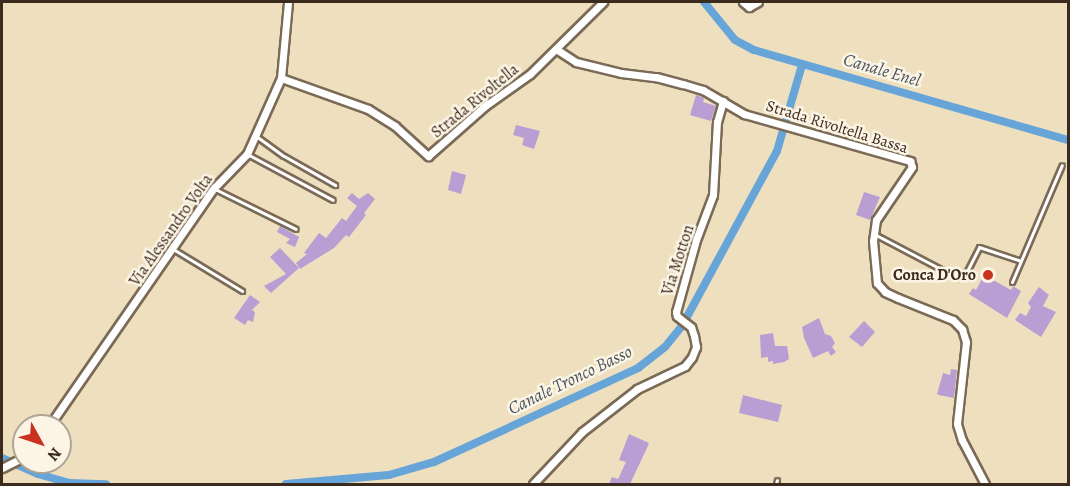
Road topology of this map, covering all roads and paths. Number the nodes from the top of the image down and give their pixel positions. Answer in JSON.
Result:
{"nodes":[{"id":1,"x":288,"y":2,"type":"edge"},
{"id":2,"x":603,"y":2,"type":"edge"},
{"id":3,"x":743,"y":2,"type":"edge"},
{"id":4,"x":758,"y":2,"type":"edge"},
{"id":5,"x":556,"y":49,"type":"junction"},
{"id":6,"x":281,"y":78,"type":"junction"},
{"id":7,"x":723,"y":101,"type":"junction"},
{"id":8,"x":256,"y":136,"type":"junction"},
{"id":9,"x":247,"y":154,"type":"junction"},
{"id":10,"x":1062,"y":165,"type":"dead end"},
{"id":11,"x":335,"y":185,"type":"dead end"},
{"id":12,"x":214,"y":188,"type":"junction"},
{"id":13,"x":333,"y":200,"type":"dead end"},
{"id":14,"x":296,"y":229,"type":"dead end"},
{"id":15,"x":874,"y":234,"type":"junction"},
{"id":16,"x":173,"y":249,"type":"junction"},
{"id":17,"x":1021,"y":261,"type":"junction"},
{"id":18,"x":1012,"y":282,"type":"dead end"},
{"id":19,"x":242,"y":291,"type":"dead end"},
{"id":20,"x":57,"y":414,"type":"edge"},
{"id":21,"x":533,"y":484,"type":"edge"},
{"id":22,"x":985,"y":484,"type":"edge"}],
"edges":[{"from":1,"to":6,"type":"street","name":"Via Alessandro Volta"},
{"from":2,"to":5,"type":"street"},
{"from":3,"to":4,"type":"street"},
{"from":5,"to":6,"type":"street","name":"Strada Rivoltella"},
{"from":5,"to":7,"type":"street","name":"Strada Rivoltella Bassa"},
{"from":6,"to":8,"type":"street","name":"Via Alessandro Volta"},
{"from":7,"to":15,"type":"street","name":"Strada Rivoltella Bassa"},
{"from":7,"to":21,"type":"street","name":"Via Motton"},
{"from":8,"to":9,"type":"street","name":"Via Alessandro Volta"},
{"from":8,"to":11,"type":"lane"},
{"from":9,"to":12,"type":"street","name":"Via Alessandro Volta"},
{"from":9,"to":13,"type":"lane"},
{"from":10,"to":17,"type":"lane"},
{"from":12,"to":14,"type":"lane"},
{"from":12,"to":16,"type":"street","name":"Via Alessandro Volta"},
{"from":15,"to":17,"type":"lane"},
{"from":15,"to":22,"type":"street","name":"Strada Rivoltella Bassa"},
{"from":16,"to":19,"type":"lane"},
{"from":16,"to":20,"type":"street","name":"Via Alessandro Volta"},
{"from":17,"to":18,"type":"lane"}]}
